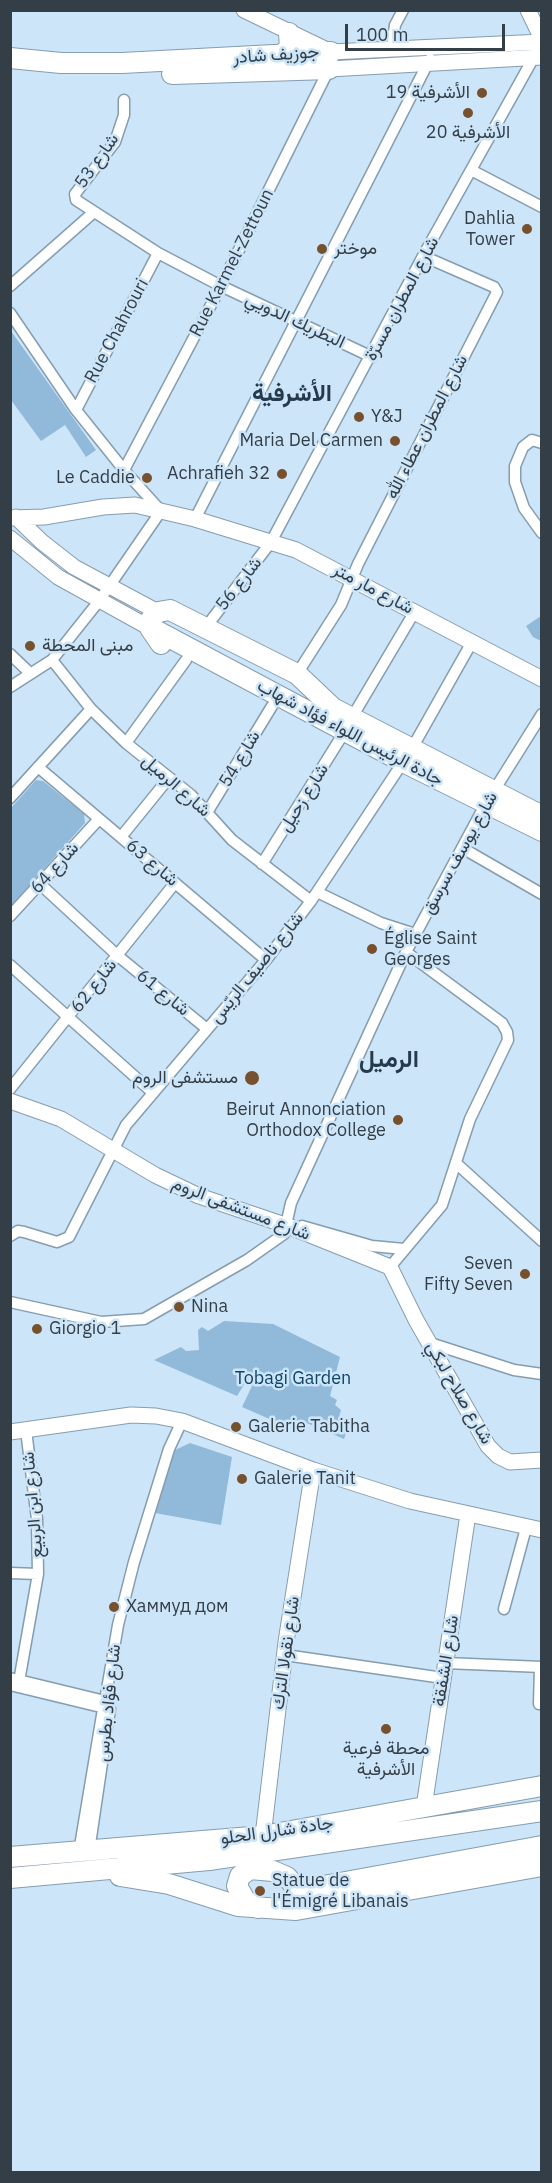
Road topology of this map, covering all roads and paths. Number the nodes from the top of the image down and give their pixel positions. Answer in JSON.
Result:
{"nodes":[{"id":1,"x":244,"y":10,"type":"edge"},
{"id":2,"x":403,"y":10,"type":"edge"},
{"id":3,"x":528,"y":10,"type":"edge"},
{"id":4,"x":268,"y":15,"type":"edge"},
{"id":5,"x":290,"y":33,"type":"junction"},
{"id":6,"x":437,"y":45,"type":"junction"},
{"id":7,"x":392,"y":47,"type":"junction"},
{"id":8,"x":540,"y":48,"type":"edge"},
{"id":9,"x":281,"y":55,"type":"junction"},
{"id":10,"x":10,"y":58,"type":"edge"},
{"id":11,"x":330,"y":60,"type":"junction"},
{"id":12,"x":428,"y":63,"type":"junction"},
{"id":13,"x":10,"y":71,"type":"edge"},
{"id":14,"x":124,"y":100,"type":"dead end"},
{"id":15,"x":471,"y":170,"type":"junction"},
{"id":16,"x":542,"y":207,"type":"edge"},
{"id":17,"x":94,"y":212,"type":"junction"},
{"id":18,"x":158,"y":253,"type":"junction"},
{"id":19,"x":423,"y":256,"type":"junction"},
{"id":20,"x":10,"y":286,"type":"edge"},
{"id":21,"x":221,"y":286,"type":"junction"},
{"id":22,"x":10,"y":313,"type":"edge"},
{"id":23,"x":296,"y":321,"type":"junction"},
{"id":24,"x":372,"y":357,"type":"junction"},
{"id":25,"x":76,"y":410,"type":"junction"},
{"id":26,"x":537,"y":441,"type":"edge"},
{"id":27,"x":124,"y":470,"type":"junction"},
{"id":28,"x":161,"y":511,"type":"junction"},
{"id":29,"x":13,"y":518,"type":"edge"},
{"id":30,"x":195,"y":519,"type":"junction"},
{"id":31,"x":542,"y":533,"type":"edge"},
{"id":32,"x":10,"y":538,"type":"edge"},
{"id":33,"x":272,"y":542,"type":"junction"},
{"id":34,"x":353,"y":578,"type":"junction"},
{"id":35,"x":108,"y":585,"type":"junction"},
{"id":36,"x":99,"y":601,"type":"junction"},
{"id":37,"x":415,"y":611,"type":"junction"},
{"id":38,"x":158,"y":623,"type":"junction"},
{"id":39,"x":206,"y":627,"type":"junction"},
{"id":40,"x":472,"y":642,"type":"junction"},
{"id":41,"x":10,"y":654,"type":"edge"},
{"id":42,"x":52,"y":660,"type":"junction"},
{"id":43,"x":186,"y":660,"type":"junction"},
{"id":44,"x":30,"y":673,"type":"junction"},
{"id":45,"x":297,"y":674,"type":"junction"},
{"id":46,"x":542,"y":679,"type":"edge"},
{"id":47,"x":10,"y":687,"type":"edge"},
{"id":48,"x":272,"y":706,"type":"junction"},
{"id":49,"x":91,"y":709,"type":"junction"},
{"id":50,"x":542,"y":714,"type":"edge"},
{"id":51,"x":339,"y":720,"type":"junction"},
{"id":52,"x":126,"y":743,"type":"junction"},
{"id":53,"x":407,"y":756,"type":"junction"},
{"id":54,"x":38,"y":767,"type":"junction"},
{"id":55,"x":168,"y":778,"type":"junction"},
{"id":56,"x":10,"y":798,"type":"edge"},
{"id":57,"x":489,"y":799,"type":"junction"},
{"id":58,"x":208,"y":811,"type":"junction"},
{"id":59,"x":542,"y":816,"type":"edge"},
{"id":60,"x":99,"y":819,"type":"junction"},
{"id":61,"x":542,"y":831,"type":"edge"},
{"id":62,"x":121,"y":837,"type":"junction"},
{"id":63,"x":464,"y":849,"type":"junction"},
{"id":64,"x":262,"y":864,"type":"junction"},
{"id":65,"x":175,"y":883,"type":"junction"},
{"id":66,"x":40,"y":884,"type":"junction"},
{"id":67,"x":542,"y":894,"type":"edge"},
{"id":68,"x":314,"y":896,"type":"junction"},
{"id":69,"x":10,"y":916,"type":"edge"},
{"id":70,"x":415,"y":934,"type":"junction"},
{"id":71,"x":406,"y":952,"type":"junction"},
{"id":72,"x":118,"y":956,"type":"junction"},
{"id":73,"x":266,"y":960,"type":"junction"},
{"id":74,"x":10,"y":965,"type":"edge"},
{"id":75,"x":70,"y":1017,"type":"junction"},
{"id":76,"x":207,"y":1029,"type":"junction"},
{"id":77,"x":10,"y":1089,"type":"edge"},
{"id":78,"x":152,"y":1092,"type":"junction"},
{"id":79,"x":10,"y":1101,"type":"edge"},
{"id":80,"x":114,"y":1152,"type":"junction"},
{"id":81,"x":457,"y":1164,"type":"junction"},
{"id":82,"x":291,"y":1203,"type":"junction"},
{"id":83,"x":288,"y":1226,"type":"junction"},
{"id":84,"x":10,"y":1236,"type":"edge"},
{"id":85,"x":542,"y":1241,"type":"edge"},
{"id":86,"x":404,"y":1249,"type":"junction"},
{"id":87,"x":390,"y":1267,"type":"junction"},
{"id":88,"x":10,"y":1302,"type":"edge"},
{"id":89,"x":430,"y":1343,"type":"junction"},
{"id":90,"x":542,"y":1374,"type":"edge"},
{"id":91,"x":182,"y":1421,"type":"junction"},
{"id":92,"x":18,"y":1431,"type":"edge"},
{"id":93,"x":542,"y":1460,"type":"edge"},
{"id":94,"x":313,"y":1470,"type":"junction"},
{"id":95,"x":468,"y":1514,"type":"junction"},
{"id":96,"x":534,"y":1529,"type":"edge"},
{"id":97,"x":10,"y":1572,"type":"edge"},
{"id":98,"x":38,"y":1574,"type":"junction"},
{"id":99,"x":504,"y":1609,"type":"dead end"},
{"id":100,"x":285,"y":1655,"type":"junction"},
{"id":101,"x":541,"y":1667,"type":"edge"},
{"id":102,"x":444,"y":1671,"type":"junction"},
{"id":103,"x":14,"y":1682,"type":"edge"},
{"id":104,"x":539,"y":1704,"type":"dead end"},
{"id":105,"x":106,"y":1707,"type":"junction"},
{"id":106,"x":542,"y":1779,"type":"edge"},
{"id":107,"x":542,"y":1786,"type":"edge"},
{"id":108,"x":508,"y":1792,"type":"junction"},
{"id":109,"x":424,"y":1807,"type":"junction"},
{"id":110,"x":542,"y":1811,"type":"edge"},
{"id":111,"x":263,"y":1836,"type":"junction"},
{"id":112,"x":542,"y":1846,"type":"edge"},
{"id":113,"x":304,"y":1848,"type":"junction"},
{"id":114,"x":84,"y":1852,"type":"junction"},
{"id":115,"x":10,"y":1857,"type":"edge"},
{"id":116,"x":542,"y":1866,"type":"edge"},
{"id":117,"x":67,"y":1872,"type":"junction"},
{"id":118,"x":287,"y":1877,"type":"junction"},
{"id":119,"x":10,"y":1878,"type":"edge"},
{"id":120,"x":260,"y":1909,"type":"junction"}],
"edges":[{"from":1,"to":4,"type":"street"},
{"from":2,"to":7,"type":"street"},
{"from":3,"to":8,"type":"street"},
{"from":4,"to":5,"type":"street"},
{"from":5,"to":9,"type":"highway"},
{"from":5,"to":11,"type":"street"},
{"from":6,"to":7,"type":"street","name":"جوزيف شادر"},
{"from":6,"to":8,"type":"street","name":"جوزيف شادر"},
{"from":6,"to":12,"type":"street"},
{"from":7,"to":11,"type":"street","name":"جوزيف شادر"},
{"from":8,"to":12,"type":"street","name":"جوزيف شادر"},
{"from":8,"to":15,"type":"street","name":"شارع المطران مسرّة"},
{"from":9,"to":10,"type":"highway","name":"جوزيف شادر"},
{"from":9,"to":11,"type":"highway","name":"جوزيف شادر"},
{"from":11,"to":12,"type":"street","name":"جوزيف شادر"},
{"from":11,"to":13,"type":"highway","name":"جوزيف شادر"},
{"from":11,"to":21,"type":"street","name":"Rue Karmel-Zettoun"},
{"from":12,"to":23,"type":"street"},
{"from":14,"to":17,"type":"street","name":"شارع 53"},
{"from":15,"to":16,"type":"street"},
{"from":15,"to":19,"type":"street","name":"شارع المطران مسرّة"},
{"from":17,"to":18,"type":"street","name":"البطريك الدويي"},
{"from":17,"to":20,"type":"street"},
{"from":18,"to":21,"type":"street","name":"البطريك الدويي"},
{"from":18,"to":25,"type":"street","name":"Rue Chahrouri"},
{"from":19,"to":24,"type":"street","name":"شارع المطران مسرّة"},
{"from":19,"to":34,"type":"street","name":"شارع المطران عطاء الله"},
{"from":21,"to":23,"type":"street","name":"البطريك الدويي"},
{"from":21,"to":27,"type":"street","name":"Rue Karmel-Zettoun"},
{"from":22,"to":25,"type":"street"},
{"from":23,"to":24,"type":"street","name":"البطريك الدويي"},
{"from":23,"to":30,"type":"street"},
{"from":24,"to":33,"type":"street","name":"شارع المطران مسرّة"},
{"from":25,"to":27,"type":"street"},
{"from":26,"to":31,"type":"street"},
{"from":27,"to":28,"type":"street"},
{"from":28,"to":29,"type":"street","name":"شارع مار متر"},
{"from":28,"to":30,"type":"street","name":"شارع مار متر"},
{"from":28,"to":35,"type":"street"},
{"from":29,"to":35,"type":"street"},
{"from":30,"to":33,"type":"street","name":"شارع مار متر"},
{"from":32,"to":36,"type":"street"},
{"from":33,"to":34,"type":"street","name":"شارع مار متر"},
{"from":33,"to":39,"type":"street","name":"شارع 56"},
{"from":34,"to":37,"type":"street","name":"شارع مار متر"},
{"from":34,"to":45,"type":"street"},
{"from":35,"to":36,"type":"street"},
{"from":35,"to":38,"type":"street"},
{"from":36,"to":38,"type":"street"},
{"from":36,"to":42,"type":"street"},
{"from":37,"to":40,"type":"street","name":"شارع مار متر"},
{"from":37,"to":51,"type":"street","name":"شارع زحيل"},
{"from":38,"to":39,"type":"highway"},
{"from":38,"to":43,"type":"highway"},
{"from":38,"to":51,"type":"highway","name":"جادة الرئيس اللواء فؤاد شهاب"},
{"from":39,"to":45,"type":"highway"},
{"from":40,"to":46,"type":"street","name":"شارع مار متر"},
{"from":40,"to":53,"type":"street","name":"شارع ناصيف الريّس"},
{"from":41,"to":44,"type":"street"},
{"from":42,"to":44,"type":"street"},
{"from":42,"to":49,"type":"street","name":"شارع الرميل"},
{"from":43,"to":48,"type":"highway"},
{"from":43,"to":52,"type":"street"},
{"from":44,"to":47,"type":"street"},
{"from":45,"to":51,"type":"highway"},
{"from":48,"to":51,"type":"highway"},
{"from":48,"to":58,"type":"street","name":"شارع 54"},
{"from":49,"to":52,"type":"street","name":"شارع الرميل"},
{"from":49,"to":54,"type":"street"},
{"from":50,"to":57,"type":"street","name":"شارع يوسف سرسق"},
{"from":51,"to":53,"type":"highway","name":"جادة الرئيس اللواء فؤاد شهاب"},
{"from":51,"to":64,"type":"street","name":"شارع زحيل"},
{"from":52,"to":55,"type":"street","name":"شارع الرميل"},
{"from":53,"to":57,"type":"highway","name":"جادة الرئيس اللواء فؤاد شهاب"},
{"from":53,"to":68,"type":"street","name":"شارع ناصيف الريّس"},
{"from":54,"to":56,"type":"street"},
{"from":54,"to":60,"type":"street","name":"شارع 63"},
{"from":55,"to":58,"type":"street","name":"شارع الرميل"},
{"from":55,"to":62,"type":"street"},
{"from":57,"to":59,"type":"highway","name":"جادة الرئيس اللواء فؤاد شهاب"},
{"from":57,"to":61,"type":"highway","name":"جادة الرئيس اللواء فؤاد شهاب"},
{"from":57,"to":63,"type":"street","name":"شارع يوسف سرسق"},
{"from":58,"to":64,"type":"street","name":"شارع الرميل"},
{"from":60,"to":62,"type":"street","name":"شارع 63"},
{"from":60,"to":66,"type":"street","name":"شارع 64"},
{"from":62,"to":65,"type":"street","name":"شارع 63"},
{"from":63,"to":67,"type":"street"},
{"from":63,"to":70,"type":"street","name":"شارع يوسف سرسق"},
{"from":64,"to":68,"type":"street","name":"شارع الرميل"},
{"from":65,"to":72,"type":"street","name":"شارع 62"},
{"from":65,"to":73,"type":"street","name":"شارع 63"},
{"from":66,"to":69,"type":"street","name":"شارع 64"},
{"from":66,"to":72,"type":"street","name":"شارع 61"},
{"from":68,"to":70,"type":"street","name":"شارع الرميل"},
{"from":68,"to":73,"type":"street","name":"شارع ناصيف الريّس"},
{"from":70,"to":71,"type":"street","name":"شارع يوسف سرسق"},
{"from":71,"to":81,"type":"street"},
{"from":71,"to":82,"type":"street","name":"شارع يوسف سرسق"},
{"from":72,"to":75,"type":"street","name":"شارع 62"},
{"from":72,"to":76,"type":"street","name":"شارع 61"},
{"from":73,"to":76,"type":"street","name":"شارع ناصيف الريّس"},
{"from":74,"to":75,"type":"street"},
{"from":75,"to":77,"type":"street","name":"شارع 62"},
{"from":75,"to":78,"type":"street"},
{"from":76,"to":78,"type":"street","name":"شارع ناصيف الريّس"},
{"from":78,"to":80,"type":"street","name":"شارع ناصيف الريّس"},
{"from":79,"to":80,"type":"street","name":"شارع مستشفى الروم"},
{"from":80,"to":83,"type":"street","name":"شارع مستشفى الروم"},
{"from":80,"to":84,"type":"street","name":"شارع ناصيف الريّس"},
{"from":81,"to":85,"type":"street"},
{"from":81,"to":86,"type":"street"},
{"from":82,"to":83,"type":"street","name":"شارع يوسف سرسق"},
{"from":82,"to":86,"type":"street"},
{"from":83,"to":87,"type":"street","name":"شارع مستشفى الروم"},
{"from":83,"to":88,"type":"street"},
{"from":86,"to":87,"type":"street"},
{"from":87,"to":89,"type":"street","name":"شارع صلاح لبكي"},
{"from":89,"to":90,"type":"street"},
{"from":89,"to":93,"type":"street","name":"شارع صلاح لبكي"},
{"from":91,"to":92,"type":"street"},
{"from":91,"to":94,"type":"street"},
{"from":91,"to":105,"type":"street","name":"شارع فؤاد بطرس"},
{"from":92,"to":98,"type":"street","name":"شارع ابن الربيع"},
{"from":94,"to":95,"type":"street"},
{"from":94,"to":100,"type":"street","name":"شارع نقولا الترك"},
{"from":95,"to":96,"type":"street"},
{"from":95,"to":102,"type":"street","name":"شارع الشفقة"},
{"from":96,"to":99,"type":"street"},
{"from":97,"to":98,"type":"street"},
{"from":98,"to":103,"type":"street","name":"شارع ابن الربيع"},
{"from":100,"to":102,"type":"street"},
{"from":100,"to":111,"type":"street","name":"شارع نقولا الترك"},
{"from":101,"to":102,"type":"street"},
{"from":101,"to":104,"type":"street"},
{"from":102,"to":109,"type":"street","name":"شارع الشفقة"},
{"from":103,"to":105,"type":"street"},
{"from":105,"to":114,"type":"street","name":"شارع فؤاد بطرس"},
{"from":106,"to":108,"type":"highway"},
{"from":107,"to":108,"type":"highway","name":"جادة شارل الحلو"},
{"from":108,"to":109,"type":"highway","name":"جادة شارل الحلو"},
{"from":109,"to":111,"type":"highway","name":"جادة شارل الحلو"},
{"from":110,"to":113,"type":"highway","name":"جادة شارل الحلو"},
{"from":111,"to":114,"type":"highway","name":"جادة شارل الحلو"},
{"from":112,"to":118,"type":"highway"},
{"from":113,"to":117,"type":"highway","name":"جادة شارل الحلو"},
{"from":113,"to":118,"type":"highway"},
{"from":114,"to":115,"type":"highway","name":"جادة شارل الحلو"},
{"from":116,"to":120,"type":"highway"},
{"from":117,"to":119,"type":"highway","name":"جادة شارل الحلو"},
{"from":117,"to":120,"type":"highway"},
{"from":118,"to":120,"type":"highway"}]}
